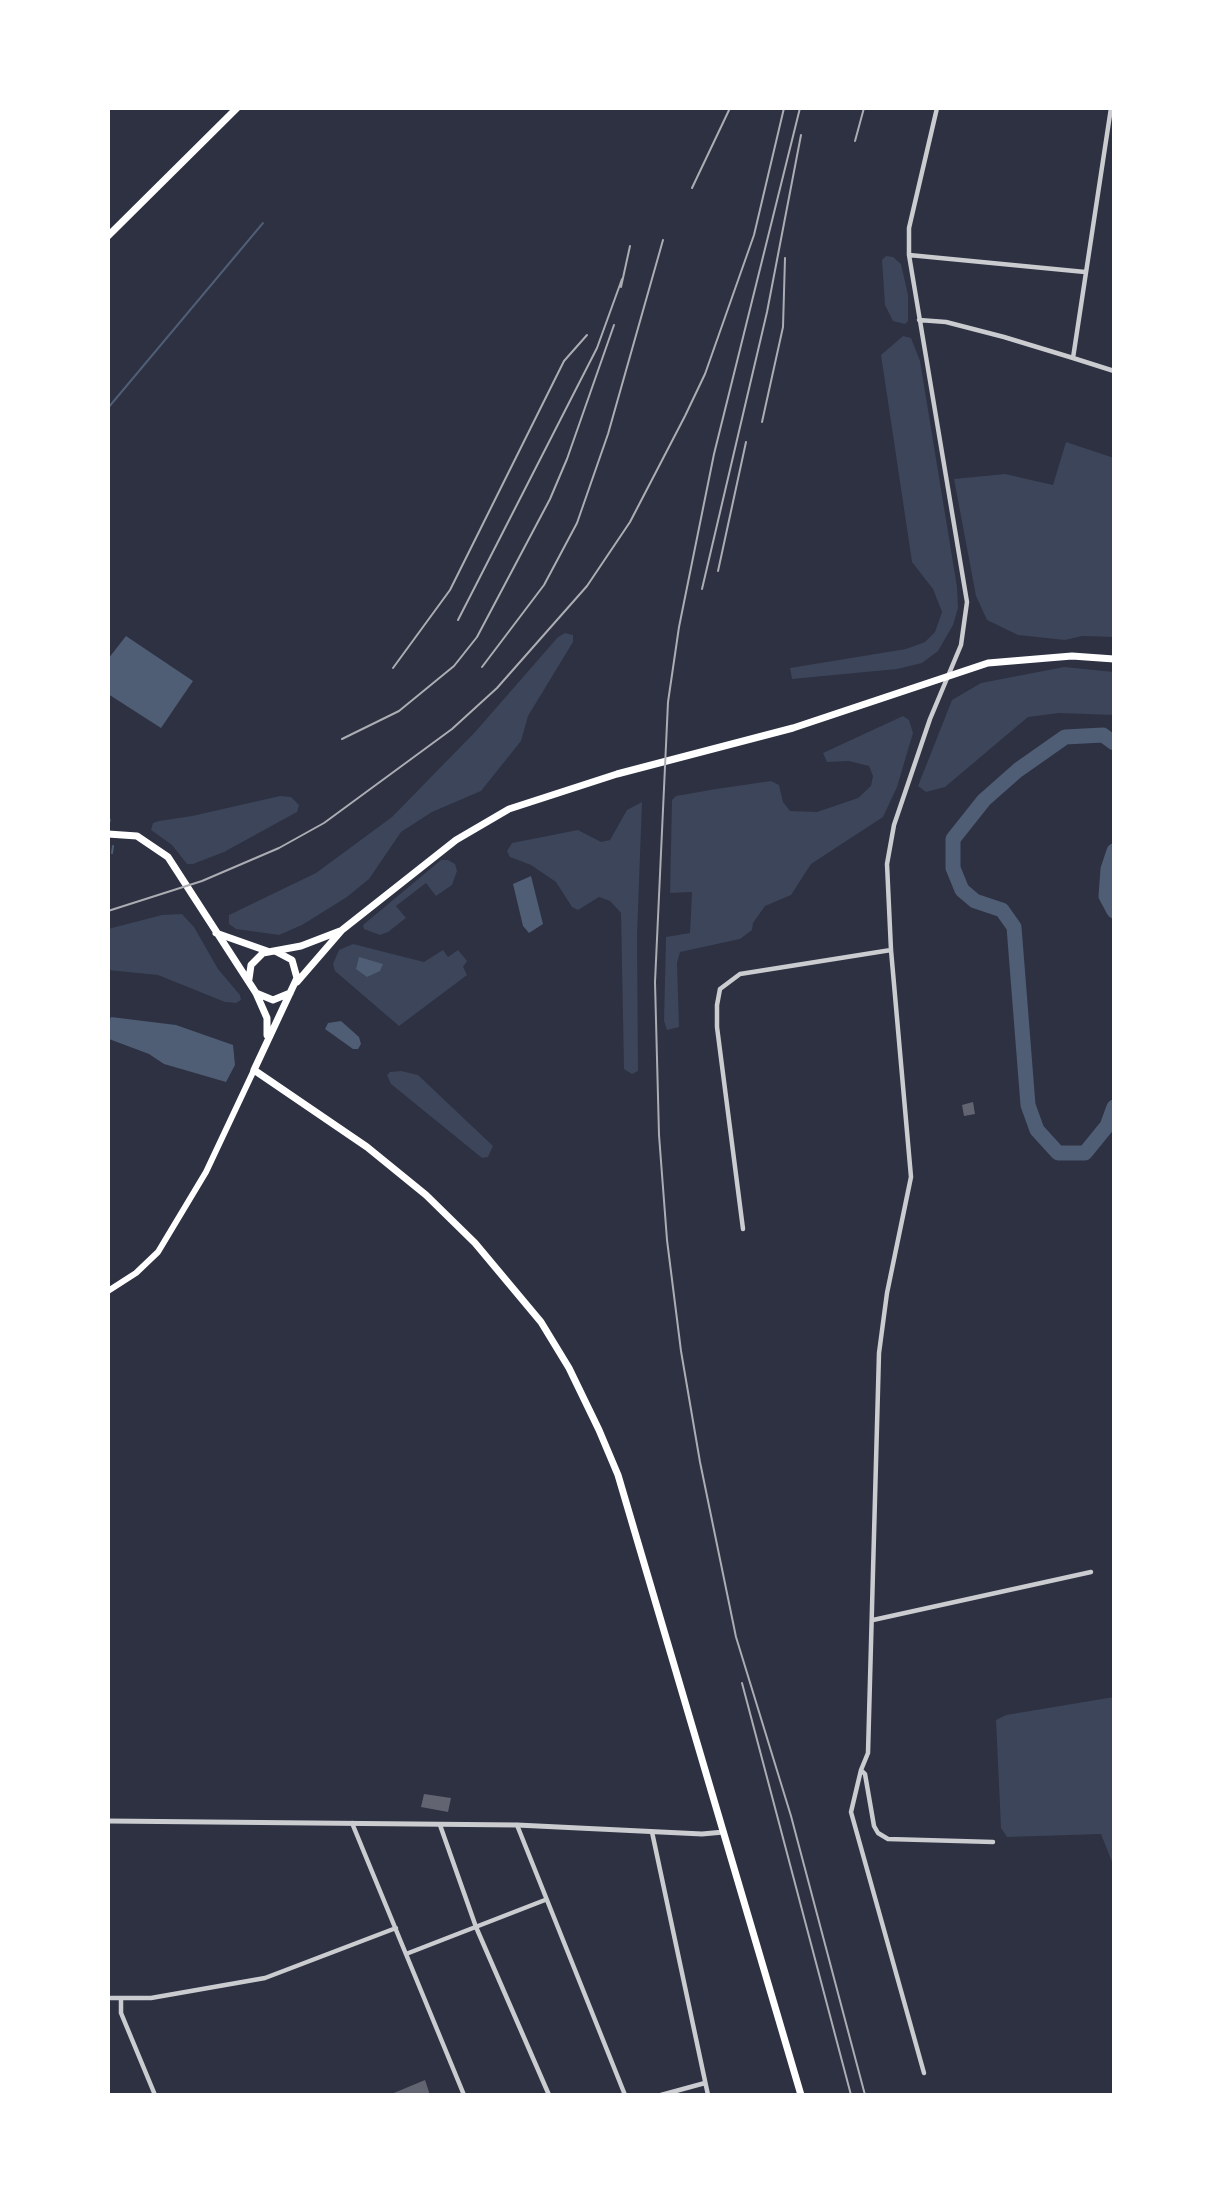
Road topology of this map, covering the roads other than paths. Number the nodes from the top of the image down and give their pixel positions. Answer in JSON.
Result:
{"nodes":[{"id":1,"x":237,"y":108,"type":"edge"},
{"id":2,"x":937,"y":108,"type":"edge"},
{"id":3,"x":1111,"y":108,"type":"edge"},
{"id":4,"x":108,"y":236,"type":"edge"},
{"id":5,"x":909,"y":255,"type":"junction"},
{"id":6,"x":1084,"y":272,"type":"junction"},
{"id":7,"x":919,"y":320,"type":"junction"},
{"id":8,"x":1073,"y":358,"type":"junction"},
{"id":9,"x":1114,"y":371,"type":"edge"},
{"id":10,"x":1114,"y":659,"type":"edge"},
{"id":11,"x":950,"y":674,"type":"junction"},
{"id":12,"x":108,"y":834,"type":"edge"},
{"id":13,"x":342,"y":930,"type":"junction"},
{"id":14,"x":216,"y":933,"type":"junction"},
{"id":15,"x":891,"y":950,"type":"junction"},
{"id":16,"x":272,"y":952,"type":"junction"},
{"id":17,"x":250,"y":982,"type":"junction"},
{"id":18,"x":295,"y":986,"type":"junction"},
{"id":19,"x":256,"y":993,"type":"junction"},
{"id":20,"x":266,"y":1040,"type":"junction"},
{"id":21,"x":254,"y":1070,"type":"junction"},
{"id":22,"x":743,"y":1229,"type":"dead end"},
{"id":23,"x":108,"y":1291,"type":"edge"},
{"id":24,"x":1091,"y":1572,"type":"dead end"},
{"id":25,"x":873,"y":1620,"type":"junction"},
{"id":26,"x":861,"y":1770,"type":"junction"},
{"id":27,"x":108,"y":1821,"type":"edge"},
{"id":28,"x":352,"y":1823,"type":"junction"},
{"id":29,"x":440,"y":1824,"type":"junction"},
{"id":30,"x":517,"y":1825,"type":"junction"},
{"id":31,"x":652,"y":1832,"type":"junction"},
{"id":32,"x":724,"y":1832,"type":"junction"},
{"id":33,"x":993,"y":1842,"type":"dead end"},
{"id":34,"x":545,"y":1900,"type":"junction"},
{"id":35,"x":476,"y":1927,"type":"junction"},
{"id":36,"x":396,"y":1928,"type":"junction"},
{"id":37,"x":406,"y":1954,"type":"junction"},
{"id":38,"x":108,"y":1998,"type":"edge"},
{"id":39,"x":121,"y":1999,"type":"junction"},
{"id":40,"x":924,"y":2073,"type":"dead end"},
{"id":41,"x":705,"y":2083,"type":"junction"},
{"id":42,"x":155,"y":2095,"type":"edge"},
{"id":43,"x":464,"y":2095,"type":"edge"},
{"id":44,"x":549,"y":2095,"type":"edge"},
{"id":45,"x":625,"y":2095,"type":"edge"},
{"id":46,"x":661,"y":2095,"type":"edge"},
{"id":47,"x":708,"y":2095,"type":"edge"},
{"id":48,"x":801,"y":2095,"type":"edge"}],
"edges":[{"from":1,"to":4,"type":"main road"},
{"from":2,"to":5,"type":"street"},
{"from":3,"to":6,"type":"street"},
{"from":5,"to":6,"type":"street"},
{"from":5,"to":7,"type":"street"},
{"from":6,"to":8,"type":"street"},
{"from":7,"to":8,"type":"street"},
{"from":7,"to":11,"type":"street"},
{"from":8,"to":9,"type":"street"},
{"from":10,"to":11,"type":"main road"},
{"from":11,"to":13,"type":"main road"},
{"from":11,"to":15,"type":"street"},
{"from":12,"to":14,"type":"main road"},
{"from":13,"to":16,"type":"main road"},
{"from":13,"to":18,"type":"main road"},
{"from":14,"to":16,"type":"main road"},
{"from":14,"to":17,"type":"main road"},
{"from":15,"to":22,"type":"street"},
{"from":15,"to":25,"type":"street"},
{"from":16,"to":17,"type":"main road"},
{"from":16,"to":18,"type":"main road"},
{"from":17,"to":19,"type":"main road"},
{"from":18,"to":19,"type":"main road"},
{"from":18,"to":20,"type":"main road"},
{"from":19,"to":20,"type":"main road"},
{"from":20,"to":21,"type":"main road"},
{"from":21,"to":23,"type":"main road"},
{"from":21,"to":32,"type":"main road"},
{"from":24,"to":25,"type":"street"},
{"from":25,"to":26,"type":"street"},
{"from":26,"to":33,"type":"street"},
{"from":26,"to":40,"type":"street"},
{"from":27,"to":28,"type":"street"},
{"from":28,"to":29,"type":"street"},
{"from":28,"to":36,"type":"street"},
{"from":29,"to":30,"type":"street"},
{"from":29,"to":35,"type":"street"},
{"from":30,"to":31,"type":"street"},
{"from":30,"to":34,"type":"street"},
{"from":31,"to":32,"type":"street"},
{"from":31,"to":41,"type":"street"},
{"from":32,"to":48,"type":"main road"},
{"from":34,"to":35,"type":"street"},
{"from":34,"to":45,"type":"street"},
{"from":35,"to":37,"type":"street"},
{"from":35,"to":44,"type":"street"},
{"from":36,"to":37,"type":"street"},
{"from":36,"to":39,"type":"street"},
{"from":37,"to":43,"type":"street"},
{"from":38,"to":39,"type":"street"},
{"from":39,"to":42,"type":"street"},
{"from":41,"to":46,"type":"street"},
{"from":41,"to":47,"type":"street"}]}
